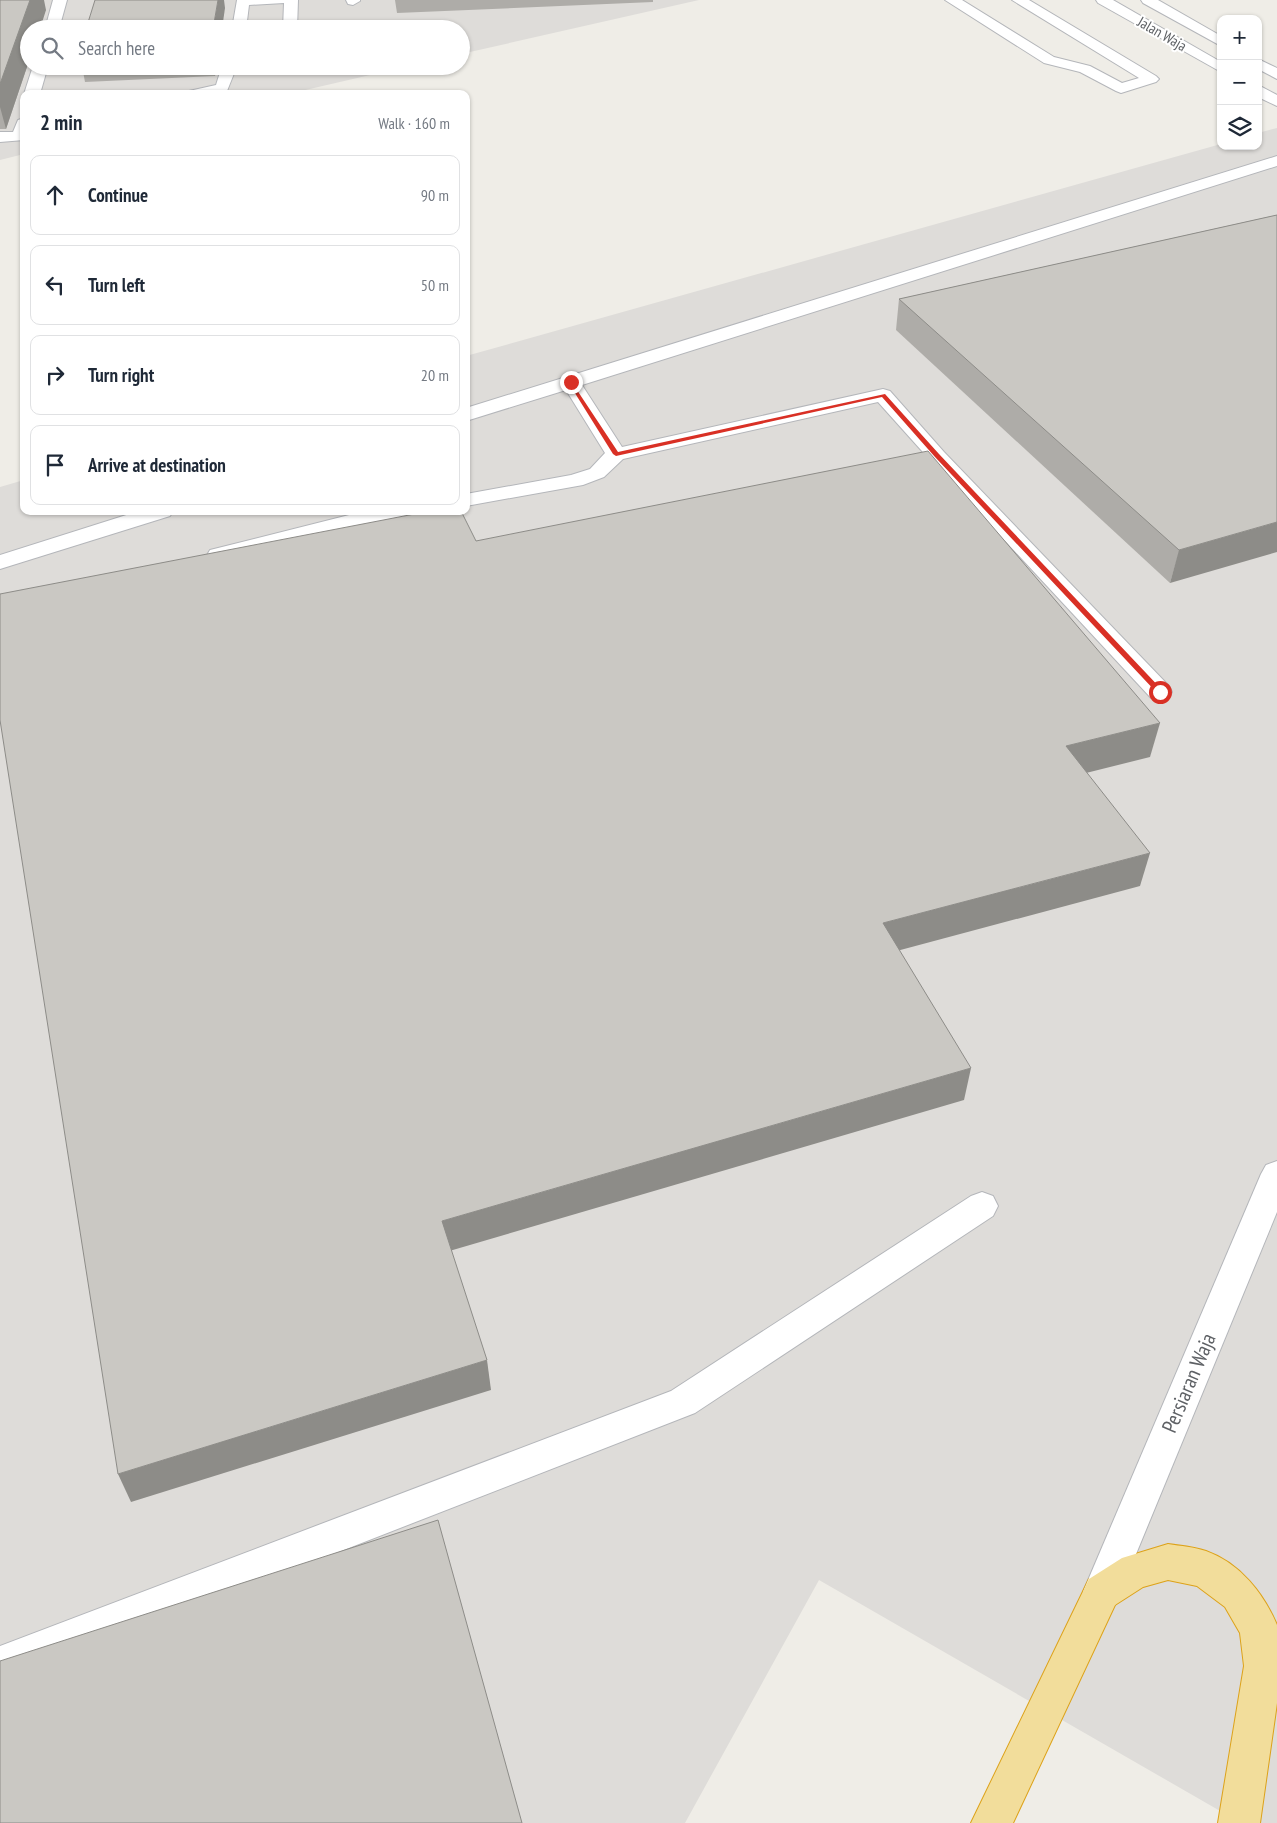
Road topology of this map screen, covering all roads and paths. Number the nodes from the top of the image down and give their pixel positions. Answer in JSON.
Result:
{"nodes":[{"id":1,"x":60,"y":0,"type":"edge"},
{"id":2,"x":280,"y":0,"type":"edge"},
{"id":3,"x":291,"y":0,"type":"edge"},
{"id":4,"x":952,"y":0,"type":"edge"},
{"id":5,"x":1019,"y":0,"type":"edge"},
{"id":6,"x":1104,"y":0,"type":"edge"},
{"id":7,"x":1148,"y":0,"type":"edge"},
{"id":8,"x":54,"y":20,"type":"edge"},
{"id":9,"x":240,"y":20,"type":"edge"},
{"id":10,"x":290,"y":20,"type":"edge"},
{"id":11,"x":1217,"y":40,"type":"edge"},
{"id":12,"x":1262,"y":65,"type":"edge"},
{"id":13,"x":1217,"y":66,"type":"edge"},
{"id":14,"x":1277,"y":74,"type":"edge"},
{"id":15,"x":37,"y":75,"type":"edge"},
{"id":16,"x":227,"y":75,"type":"edge"},
{"id":17,"x":33,"y":90,"type":"edge"},
{"id":18,"x":213,"y":90,"type":"edge"},
{"id":19,"x":1262,"y":92,"type":"edge"},
{"id":20,"x":1277,"y":101,"type":"edge"},
{"id":21,"x":20,"y":136,"type":"edge"},
{"id":22,"x":0,"y":137,"type":"edge"},
{"id":23,"x":1277,"y":161,"type":"edge"},
{"id":24,"x":571,"y":382,"type":"junction"},
{"id":25,"x":470,"y":415,"type":"edge"},
{"id":26,"x":616,"y":454,"type":"junction"},
{"id":27,"x":470,"y":499,"type":"edge"},
{"id":28,"x":149,"y":515,"type":"edge"},
{"id":29,"x":380,"y":515,"type":"edge"},
{"id":30,"x":194,"y":561,"type":"edge"},
{"id":31,"x":0,"y":562,"type":"edge"},
{"id":32,"x":1160,"y":692,"type":"dead end"},
{"id":33,"x":1277,"y":1174,"type":"edge"},
{"id":34,"x":982,"y":1206,"type":"dead end"},
{"id":35,"x":1102,"y":1592,"type":"junction"},
{"id":36,"x":1277,"y":1624,"type":"edge"},
{"id":37,"x":0,"y":1665,"type":"edge"},
{"id":38,"x":1263,"y":1666,"type":"junction"},
{"id":39,"x":992,"y":1823,"type":"edge"},
{"id":40,"x":1239,"y":1823,"type":"edge"}],
"edges":[{"from":1,"to":8,"type":"street"},
{"from":2,"to":9,"type":"street"},
{"from":3,"to":10,"type":"street"},
{"from":4,"to":5,"type":"street"},
{"from":6,"to":13,"type":"street","name":"Jalan Waja"},
{"from":7,"to":11,"type":"street","name":"Jalan Waja"},
{"from":12,"to":14,"type":"street"},
{"from":15,"to":17,"type":"street"},
{"from":16,"to":18,"type":"street"},
{"from":19,"to":20,"type":"street"},
{"from":21,"to":22,"type":"street"},
{"from":23,"to":24,"type":"street"},
{"from":24,"to":25,"type":"street"},
{"from":24,"to":26,"type":"street"},
{"from":26,"to":27,"type":"street"},
{"from":26,"to":32,"type":"street"},
{"from":28,"to":31,"type":"street"},
{"from":29,"to":30,"type":"street"},
{"from":33,"to":35,"type":"street","name":"Persiaran Waja"},
{"from":34,"to":37,"type":"street"},
{"from":35,"to":38,"type":"highway"},
{"from":35,"to":39,"type":"highway"},
{"from":36,"to":38,"type":"street"},
{"from":38,"to":40,"type":"highway"}]}
